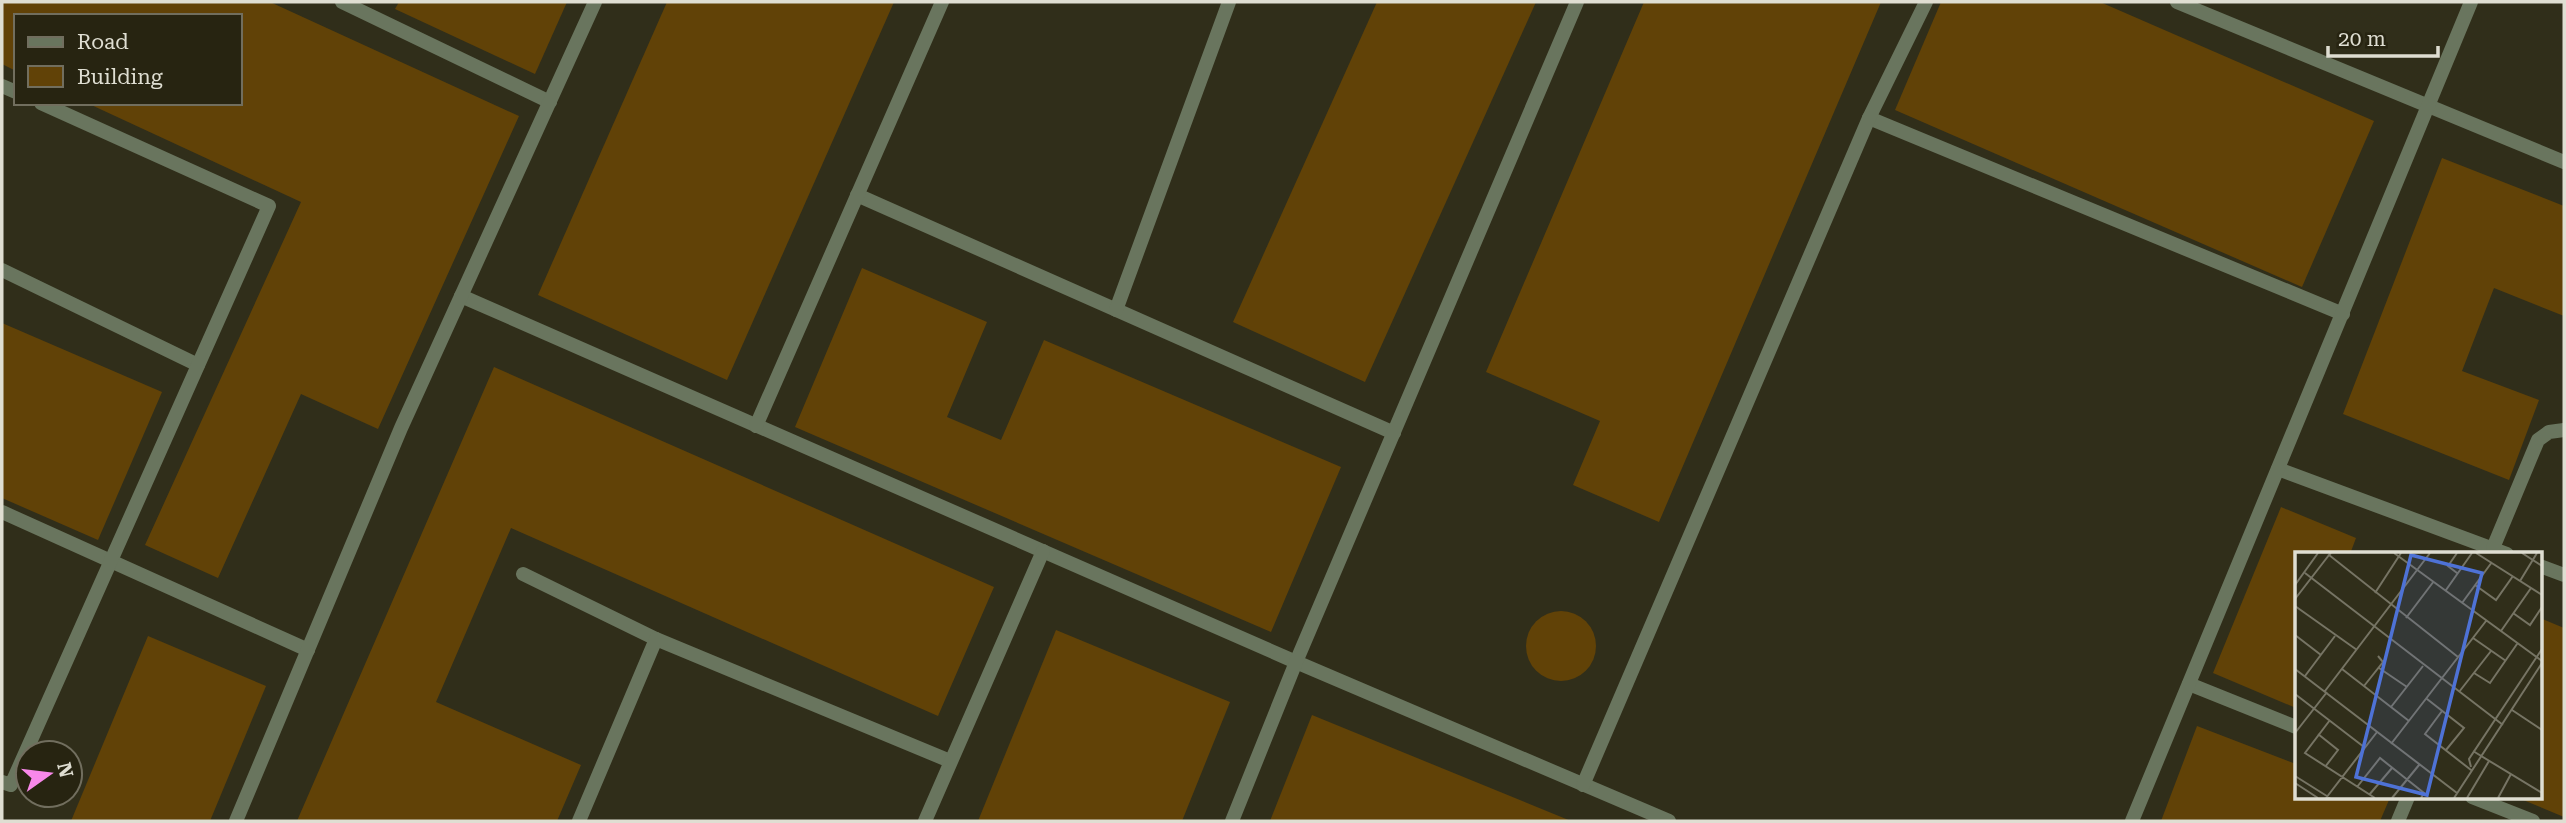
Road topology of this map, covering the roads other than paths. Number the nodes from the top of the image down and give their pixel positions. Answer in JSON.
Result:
{"nodes":[{"id":1,"x":595,"y":2,"type":"edge"},
{"id":2,"x":942,"y":2,"type":"edge"},
{"id":3,"x":1229,"y":2,"type":"edge"},
{"id":4,"x":1577,"y":2,"type":"edge"},
{"id":5,"x":1926,"y":2,"type":"edge"},
{"id":6,"x":2177,"y":2,"type":"edge"},
{"id":7,"x":2471,"y":2,"type":"edge"},
{"id":8,"x":352,"y":4,"type":"edge"},
{"id":9,"x":550,"y":102,"type":"junction"},
{"id":10,"x":45,"y":105,"type":"edge"},
{"id":11,"x":2428,"y":108,"type":"junction"},
{"id":12,"x":1869,"y":118,"type":"junction"},
{"id":13,"x":2564,"y":162,"type":"edge"},
{"id":14,"x":858,"y":195,"type":"junction"},
{"id":15,"x":2,"y":270,"type":"edge"},
{"id":16,"x":461,"y":296,"type":"junction"},
{"id":17,"x":1116,"y":310,"type":"junction"},
{"id":18,"x":2343,"y":314,"type":"junction"},
{"id":19,"x":198,"y":365,"type":"junction"},
{"id":20,"x":756,"y":426,"type":"junction"},
{"id":21,"x":2564,"y":430,"type":"edge"},
{"id":22,"x":1394,"y":433,"type":"junction"},
{"id":23,"x":2278,"y":469,"type":"junction"},
{"id":24,"x":2,"y":512,"type":"edge"},
{"id":25,"x":1042,"y":551,"type":"junction"},
{"id":26,"x":2500,"y":551,"type":"edge"},
{"id":27,"x":111,"y":561,"type":"junction"},
{"id":28,"x":2542,"y":567,"type":"edge"},
{"id":29,"x":523,"y":574,"type":"dead end"},
{"id":30,"x":2564,"y":575,"type":"edge"},
{"id":31,"x":656,"y":639,"type":"junction"},
{"id":32,"x":308,"y":650,"type":"junction"},
{"id":33,"x":1296,"y":662,"type":"junction"},
{"id":34,"x":2189,"y":684,"type":"junction"},
{"id":35,"x":2295,"y":726,"type":"edge"},
{"id":36,"x":950,"y":761,"type":"junction"},
{"id":37,"x":2,"y":782,"type":"edge"},
{"id":38,"x":1583,"y":785,"type":"junction"},
{"id":39,"x":2408,"y":798,"type":"edge"},
{"id":40,"x":2475,"y":798,"type":"edge"},
{"id":41,"x":236,"y":821,"type":"edge"},
{"id":42,"x":579,"y":821,"type":"edge"},
{"id":43,"x":925,"y":821,"type":"edge"},
{"id":44,"x":1232,"y":821,"type":"edge"},
{"id":45,"x":1669,"y":821,"type":"edge"},
{"id":46,"x":2132,"y":821,"type":"edge"},
{"id":47,"x":2398,"y":821,"type":"edge"},
{"id":48,"x":2533,"y":821,"type":"edge"}],
"edges":[{"from":1,"to":9,"type":"street"},
{"from":2,"to":14,"type":"street"},
{"from":3,"to":17,"type":"street"},
{"from":4,"to":22,"type":"street"},
{"from":5,"to":12,"type":"street"},
{"from":6,"to":11,"type":"street"},
{"from":7,"to":11,"type":"street"},
{"from":8,"to":9,"type":"street"},
{"from":9,"to":16,"type":"street"},
{"from":10,"to":19,"type":"street"},
{"from":11,"to":13,"type":"street"},
{"from":11,"to":18,"type":"street"},
{"from":12,"to":18,"type":"street"},
{"from":12,"to":38,"type":"street"},
{"from":14,"to":17,"type":"street"},
{"from":14,"to":20,"type":"street"},
{"from":15,"to":19,"type":"street"},
{"from":16,"to":20,"type":"street"},
{"from":16,"to":32,"type":"street"},
{"from":17,"to":22,"type":"street"},
{"from":18,"to":23,"type":"street"},
{"from":19,"to":27,"type":"street"},
{"from":20,"to":25,"type":"street"},
{"from":21,"to":26,"type":"street"},
{"from":22,"to":33,"type":"street"},
{"from":23,"to":26,"type":"street"},
{"from":23,"to":34,"type":"street"},
{"from":24,"to":27,"type":"street"},
{"from":25,"to":33,"type":"street"},
{"from":25,"to":36,"type":"street"},
{"from":27,"to":32,"type":"street"},
{"from":27,"to":37,"type":"street"},
{"from":28,"to":30,"type":"street"},
{"from":29,"to":31,"type":"street"},
{"from":31,"to":36,"type":"street"},
{"from":31,"to":42,"type":"street"},
{"from":32,"to":41,"type":"street"},
{"from":33,"to":38,"type":"street"},
{"from":33,"to":44,"type":"street"},
{"from":34,"to":35,"type":"street"},
{"from":34,"to":46,"type":"street"},
{"from":36,"to":43,"type":"street"},
{"from":38,"to":45,"type":"street"},
{"from":39,"to":47,"type":"street"},
{"from":40,"to":48,"type":"street"}]}
